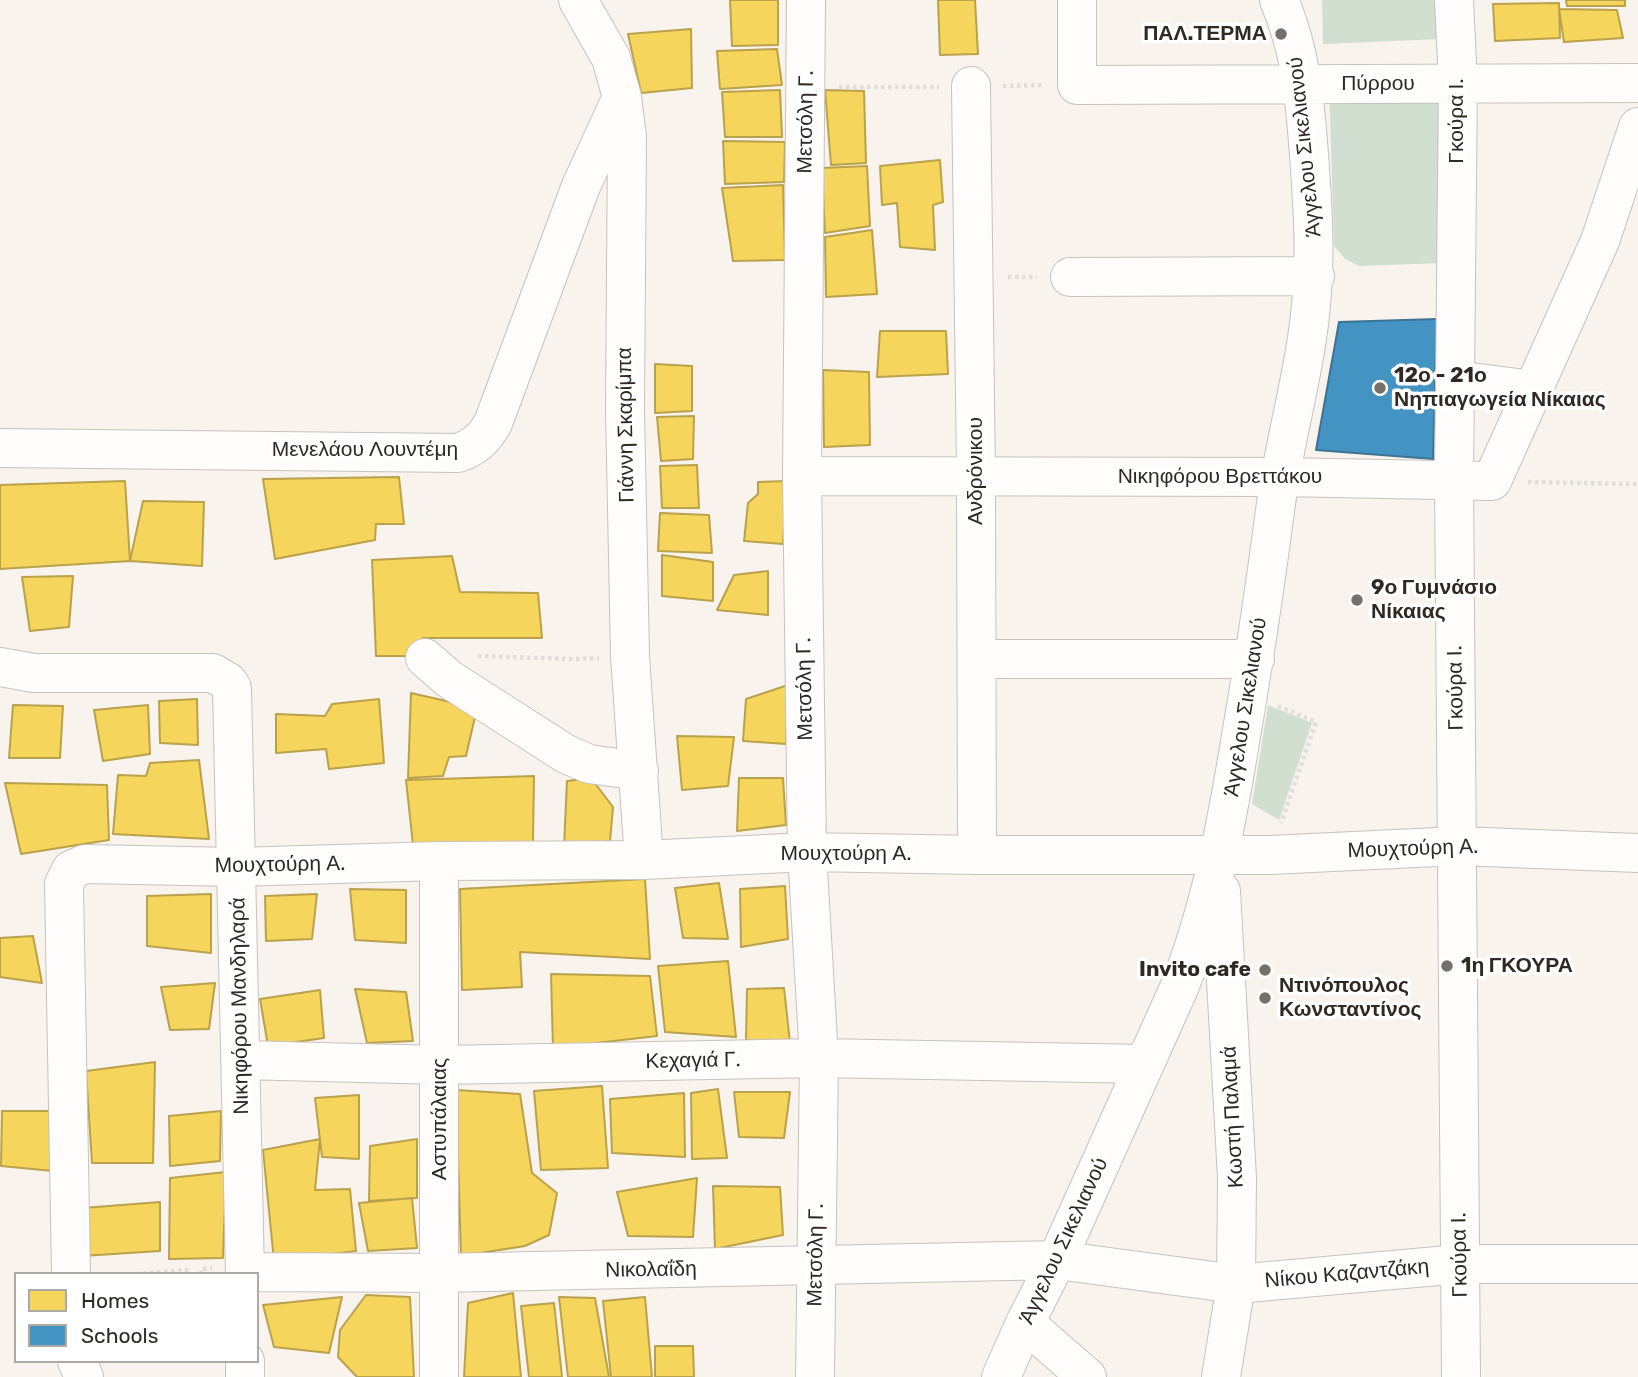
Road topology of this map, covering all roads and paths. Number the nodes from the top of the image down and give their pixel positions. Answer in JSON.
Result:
{"nodes":[{"id":1,"x":578,"y":0,"type":"edge"},
{"id":2,"x":806,"y":0,"type":"edge"},
{"id":3,"x":1077,"y":0,"type":"edge"},
{"id":4,"x":1279,"y":0,"type":"edge"},
{"id":5,"x":1454,"y":0,"type":"edge"},
{"id":6,"x":1302,"y":83,"type":"junction"},
{"id":7,"x":1638,"y":83,"type":"edge"},
{"id":8,"x":1458,"y":84,"type":"junction"},
{"id":9,"x":971,"y":86,"type":"dead end"},
{"id":10,"x":622,"y":97,"type":"junction"},
{"id":11,"x":1638,"y":127,"type":"edge"},
{"id":12,"x":1315,"y":276,"type":"junction"},
{"id":13,"x":974,"y":277,"type":"junction"},
{"id":14,"x":1070,"y":277,"type":"joint"},
{"id":15,"x":1456,"y":380,"type":"junction"},
{"id":16,"x":1533,"y":390,"type":"junction"},
{"id":17,"x":0,"y":448,"type":"edge"},
{"id":18,"x":976,"y":475,"type":"junction"},
{"id":19,"x":802,"y":476,"type":"junction"},
{"id":20,"x":1279,"y":477,"type":"junction"},
{"id":21,"x":1454,"y":479,"type":"junction"},
{"id":22,"x":1492,"y":481,"type":"junction"},
{"id":23,"x":1638,"y":484,"type":"edge"},
{"id":24,"x":499,"y":657,"type":"dead end"},
{"id":25,"x":425,"y":658,"type":"dead end"},
{"id":26,"x":572,"y":659,"type":"dead end"},
{"id":27,"x":977,"y":659,"type":"junction"},
{"id":28,"x":0,"y":667,"type":"edge"},
{"id":29,"x":1252,"y":676,"type":"junction"},
{"id":30,"x":639,"y":771,"type":"junction"},
{"id":31,"x":1458,"y":846,"type":"junction"},
{"id":32,"x":807,"y":852,"type":"junction"},
{"id":33,"x":1638,"y":853,"type":"edge"},
{"id":34,"x":977,"y":855,"type":"junction"},
{"id":35,"x":1220,"y":855,"type":"junction"},
{"id":36,"x":1270,"y":855,"type":"junction"},
{"id":37,"x":439,"y":860,"type":"junction"},
{"id":38,"x":644,"y":860,"type":"junction"},
{"id":39,"x":237,"y":867,"type":"junction"},
{"id":40,"x":819,"y":1058,"type":"junction"},
{"id":41,"x":241,"y":1060,"type":"junction"},
{"id":42,"x":1145,"y":1064,"type":"junction"},
{"id":43,"x":440,"y":1065,"type":"junction"},
{"id":44,"x":1057,"y":1260,"type":"junction"},
{"id":45,"x":1460,"y":1264,"type":"junction"},
{"id":46,"x":1638,"y":1264,"type":"edge"},
{"id":47,"x":816,"y":1267,"type":"junction"},
{"id":48,"x":71,"y":1272,"type":"edge"},
{"id":49,"x":158,"y":1272,"type":"edge"},
{"id":50,"x":190,"y":1272,"type":"edge"},
{"id":51,"x":245,"y":1272,"type":"edge"},
{"id":52,"x":259,"y":1273,"type":"edge"},
{"id":53,"x":439,"y":1273,"type":"junction"},
{"id":54,"x":1236,"y":1284,"type":"junction"},
{"id":55,"x":1025,"y":1323,"type":"junction"},
{"id":56,"x":439,"y":1377,"type":"edge"},
{"id":57,"x":815,"y":1377,"type":"edge"},
{"id":58,"x":1001,"y":1377,"type":"edge"},
{"id":59,"x":1087,"y":1377,"type":"edge"},
{"id":60,"x":1221,"y":1377,"type":"edge"},
{"id":61,"x":1461,"y":1377,"type":"edge"}],
"edges":[{"from":1,"to":10,"type":"street","name":"Γιάννη Σκαρίμπα"},
{"from":2,"to":19,"type":"street","name":"Μετσόλη Γ."},
{"from":3,"to":6,"type":"street","name":"Πύρρου"},
{"from":4,"to":6,"type":"street","name":"Άγγελου Σικελιανού"},
{"from":5,"to":8,"type":"street","name":"Γκούρα Ι."},
{"from":6,"to":8,"type":"street","name":"Πύρρου"},
{"from":6,"to":12,"type":"street","name":"Άγγελου Σικελιανού"},
{"from":7,"to":8,"type":"street","name":"Πύρρου"},
{"from":8,"to":15,"type":"street","name":"Γκούρα Ι."},
{"from":9,"to":13,"type":"street","name":"Ανδρόνικου"},
{"from":10,"to":17,"type":"street","name":"Μενελάου Λουντέμη"},
{"from":10,"to":30,"type":"street","name":"Γιάννη Σκαρίμπα"},
{"from":11,"to":16,"type":"street"},
{"from":12,"to":14,"type":"street"},
{"from":12,"to":20,"type":"street","name":"Άγγελου Σικελιανού"},
{"from":13,"to":14,"type":"path"},
{"from":13,"to":18,"type":"street","name":"Ανδρόνικου"},
{"from":15,"to":16,"type":"street"},
{"from":15,"to":21,"type":"street","name":"Γκούρα Ι."},
{"from":16,"to":22,"type":"street"},
{"from":18,"to":19,"type":"street","name":"Νικηφόρου Βρεττάκου"},
{"from":18,"to":20,"type":"street","name":"Νικηφόρου Βρεττάκου"},
{"from":18,"to":27,"type":"street","name":"Ανδρόνικου"},
{"from":19,"to":32,"type":"street","name":"Μετσόλη Γ."},
{"from":20,"to":21,"type":"street","name":"Νικηφόρου Βρεττάκου"},
{"from":20,"to":29,"type":"street","name":"Άγγελου Σικελιανού"},
{"from":21,"to":22,"type":"street","name":"Νικηφόρου Βρεττάκου"},
{"from":21,"to":31,"type":"street","name":"Γκούρα Ι."},
{"from":22,"to":23,"type":"path"},
{"from":24,"to":26,"type":"path"},
{"from":25,"to":30,"type":"street"},
{"from":27,"to":29,"type":"street"},
{"from":27,"to":34,"type":"street","name":"Ανδρόνικου"},
{"from":28,"to":39,"type":"street","name":"Νικηφόρου Μανδηλαρά"},
{"from":29,"to":35,"type":"street","name":"Άγγελου Σικελιανού"},
{"from":29,"to":36,"type":"path"},
{"from":30,"to":38,"type":"street","name":"Γιάννη Σκαρίμπα"},
{"from":31,"to":33,"type":"street","name":"Μουχτούρη Α."},
{"from":31,"to":36,"type":"street","name":"Μουχτούρη Α."},
{"from":31,"to":45,"type":"street","name":"Γκούρα Ι."},
{"from":32,"to":34,"type":"street","name":"Μουχτούρη Α."},
{"from":32,"to":38,"type":"street","name":"Μουχτούρη Α."},
{"from":32,"to":40,"type":"street","name":"Μετσόλη Γ."},
{"from":34,"to":35,"type":"street","name":"Μουχτούρη Α."},
{"from":35,"to":36,"type":"street","name":"Μουχτούρη Α."},
{"from":35,"to":42,"type":"street","name":"Άγγελου Σικελιανού"},
{"from":35,"to":54,"type":"street","name":"Κωστή Παλαμά"},
{"from":37,"to":38,"type":"street","name":"Μουχτούρη Α."},
{"from":37,"to":39,"type":"street","name":"Μουχτούρη Α."},
{"from":37,"to":43,"type":"street","name":"Αστυπάλαιας"},
{"from":39,"to":41,"type":"street","name":"Νικηφόρου Μανδηλαρά"},
{"from":39,"to":48,"type":"street","name":"Μουχτούρη Α."},
{"from":40,"to":42,"type":"street","name":"Κεχαγιά Γ."},
{"from":40,"to":43,"type":"street","name":"Κεχαγιά Γ."},
{"from":40,"to":47,"type":"street","name":"Μετσόλη Γ."},
{"from":41,"to":43,"type":"street","name":"Κεχαγιά Γ."},
{"from":41,"to":51,"type":"street","name":"Νικηφόρου Μανδηλαρά"},
{"from":42,"to":44,"type":"street","name":"Άγγελου Σικελιανού"},
{"from":43,"to":53,"type":"street","name":"Αστυπάλαιας"},
{"from":44,"to":47,"type":"street","name":"Νικολαΐδη"},
{"from":44,"to":54,"type":"street","name":"Νίκου Καζαντζάκη"},
{"from":44,"to":55,"type":"street","name":"Άγγελου Σικελιανού"},
{"from":45,"to":46,"type":"street","name":"Νίκου Καζαντζάκη"},
{"from":45,"to":54,"type":"street","name":"Νίκου Καζαντζάκη"},
{"from":45,"to":61,"type":"street","name":"Γκούρα Ι."},
{"from":47,"to":53,"type":"street","name":"Νικολαΐδη"},
{"from":47,"to":57,"type":"street","name":"Μετσόλη Γ."},
{"from":49,"to":50,"type":"path"},
{"from":52,"to":53,"type":"street","name":"Νικολαΐδη"},
{"from":53,"to":56,"type":"street","name":"Αστυπάλαιας"},
{"from":54,"to":60,"type":"street","name":"Κωστή Παλαμά"},
{"from":55,"to":58,"type":"street","name":"Άγγελου Σικελιανού"},
{"from":55,"to":59,"type":"street"}]}
